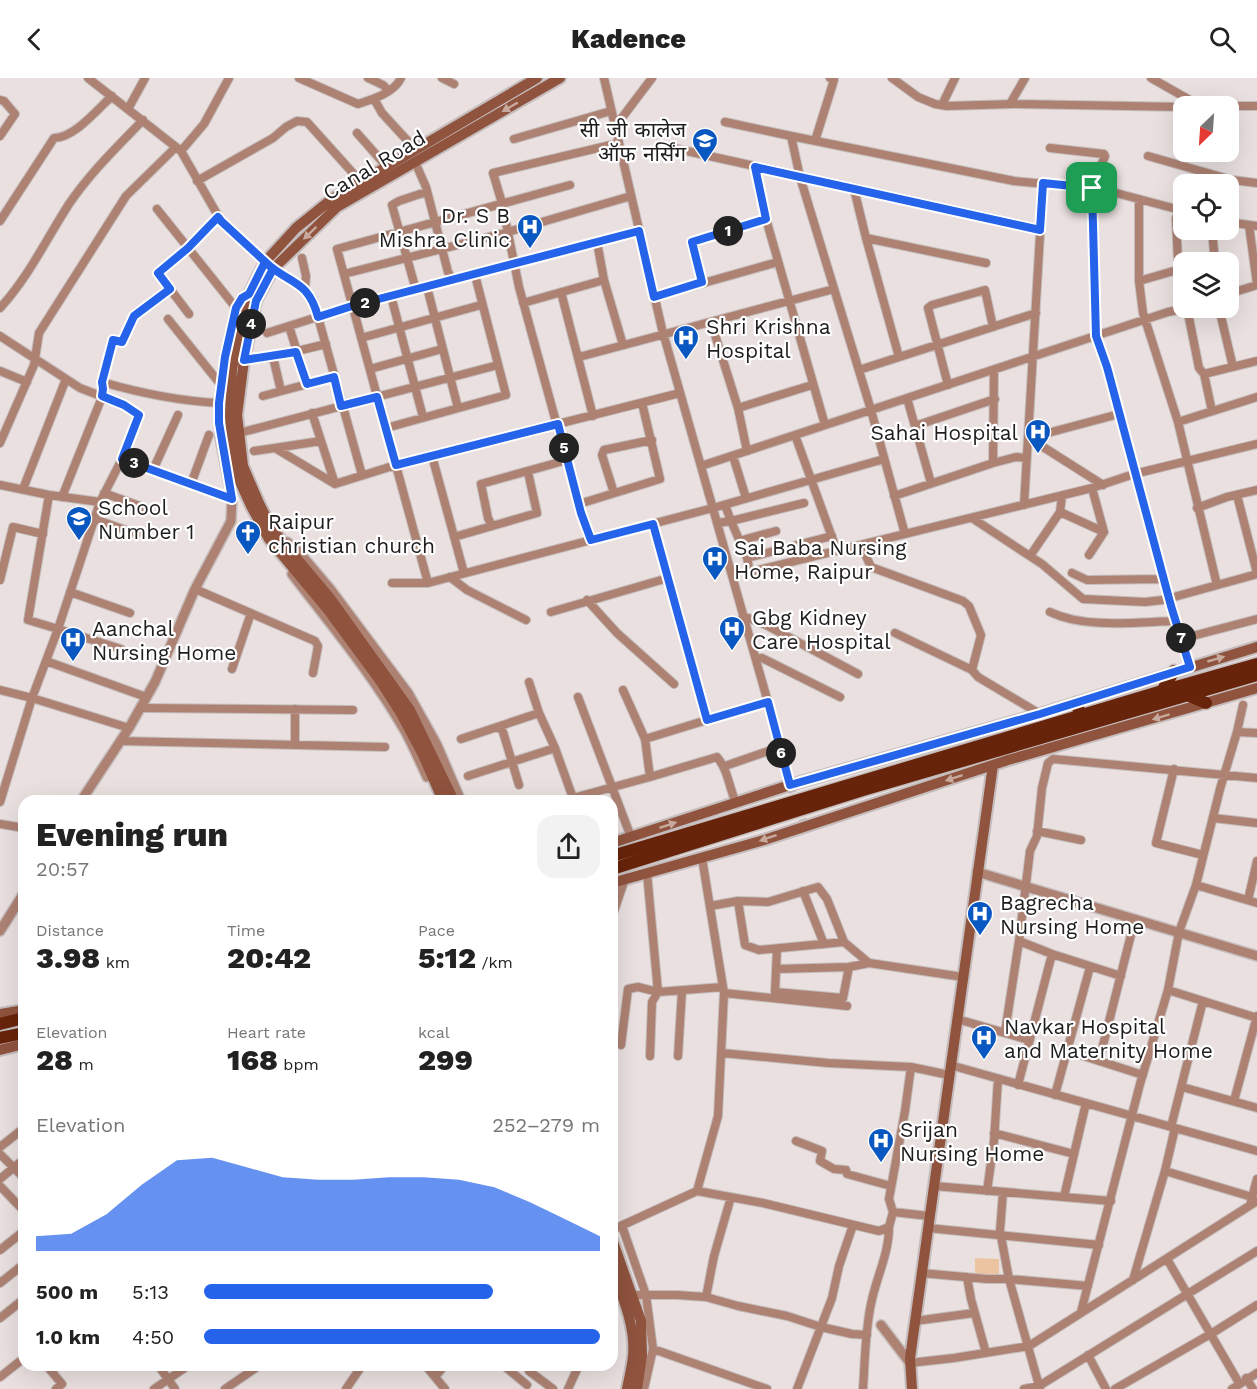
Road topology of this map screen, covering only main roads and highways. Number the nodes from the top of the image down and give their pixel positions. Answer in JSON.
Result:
{"nodes":[{"id":1,"x":537,"y":78,"type":"edge"},
{"id":2,"x":560,"y":78,"type":"edge"},
{"id":3,"x":269,"y":266,"type":"junction"},
{"id":4,"x":272,"y":536,"type":"junction"},
{"id":5,"x":288,"y":555,"type":"junction"},
{"id":6,"x":1257,"y":647,"type":"edge"},
{"id":7,"x":1257,"y":664,"type":"edge"},
{"id":8,"x":1174,"y":671,"type":"junction"},
{"id":9,"x":1257,"y":675,"type":"edge"},
{"id":10,"x":1215,"y":682,"type":"junction"},
{"id":11,"x":1257,"y":688,"type":"edge"},
{"id":12,"x":1161,"y":691,"type":"junction"},
{"id":13,"x":1187,"y":695,"type":"junction"},
{"id":14,"x":1076,"y":703,"type":"junction"},
{"id":15,"x":1206,"y":703,"type":"junction"},
{"id":16,"x":1081,"y":715,"type":"junction"},
{"id":17,"x":993,"y":765,"type":"junction"},
{"id":18,"x":440,"y":795,"type":"edge"},
{"id":19,"x":451,"y":795,"type":"edge"},
{"id":20,"x":618,"y":841,"type":"edge"},
{"id":21,"x":618,"y":854,"type":"edge"},
{"id":22,"x":618,"y":867,"type":"edge"},
{"id":23,"x":618,"y":881,"type":"edge"},
{"id":24,"x":18,"y":1011,"type":"edge"},
{"id":25,"x":0,"y":1014,"type":"edge"},
{"id":26,"x":18,"y":1020,"type":"edge"},
{"id":27,"x":0,"y":1024,"type":"edge"},
{"id":28,"x":18,"y":1034,"type":"edge"},
{"id":29,"x":0,"y":1038,"type":"edge"},
{"id":30,"x":18,"y":1046,"type":"edge"},
{"id":31,"x":0,"y":1050,"type":"edge"},
{"id":32,"x":618,"y":1255,"type":"edge"},
{"id":33,"x":618,"y":1284,"type":"edge"},
{"id":34,"x":627,"y":1389,"type":"edge"},
{"id":35,"x":637,"y":1389,"type":"edge"},
{"id":36,"x":912,"y":1389,"type":"edge"}],
"edges":[{"from":1,"to":3,"type":"main road","name":"Canal Road"},
{"from":2,"to":3,"type":"main road","name":"Canal Road","one_way":true},
{"from":3,"to":4,"type":"main road","name":"Canal Road"},
{"from":3,"to":4,"type":"main road","name":"Canal Road"},
{"from":4,"to":5,"type":"main road"},
{"from":5,"to":18,"type":"main road"},
{"from":5,"to":19,"type":"main road"},
{"from":8,"to":6,"type":"main road","one_way":true},
{"from":7,"to":10,"type":"highway"},
{"from":8,"to":12,"type":"highway"},
{"from":8,"to":14,"type":"main road"},
{"from":9,"to":10,"type":"highway"},
{"from":10,"to":12,"type":"highway"},
{"from":10,"to":13,"type":"highway"},
{"from":11,"to":15,"type":"main road"},
{"from":12,"to":16,"type":"highway"},
{"from":13,"to":15,"type":"highway"},
{"from":13,"to":22,"type":"highway"},
{"from":14,"to":16,"type":"highway"},
{"from":20,"to":14,"type":"main road","one_way":true},
{"from":15,"to":17,"type":"main road","one_way":true},
{"from":16,"to":21,"type":"highway"},
{"from":17,"to":23,"type":"main road","one_way":true},
{"from":17,"to":36,"type":"main road"},
{"from":24,"to":25,"type":"main road"},
{"from":26,"to":27,"type":"highway"},
{"from":28,"to":29,"type":"highway"},
{"from":30,"to":31,"type":"main road"},
{"from":32,"to":35,"type":"main road"},
{"from":33,"to":34,"type":"main road"}]}
